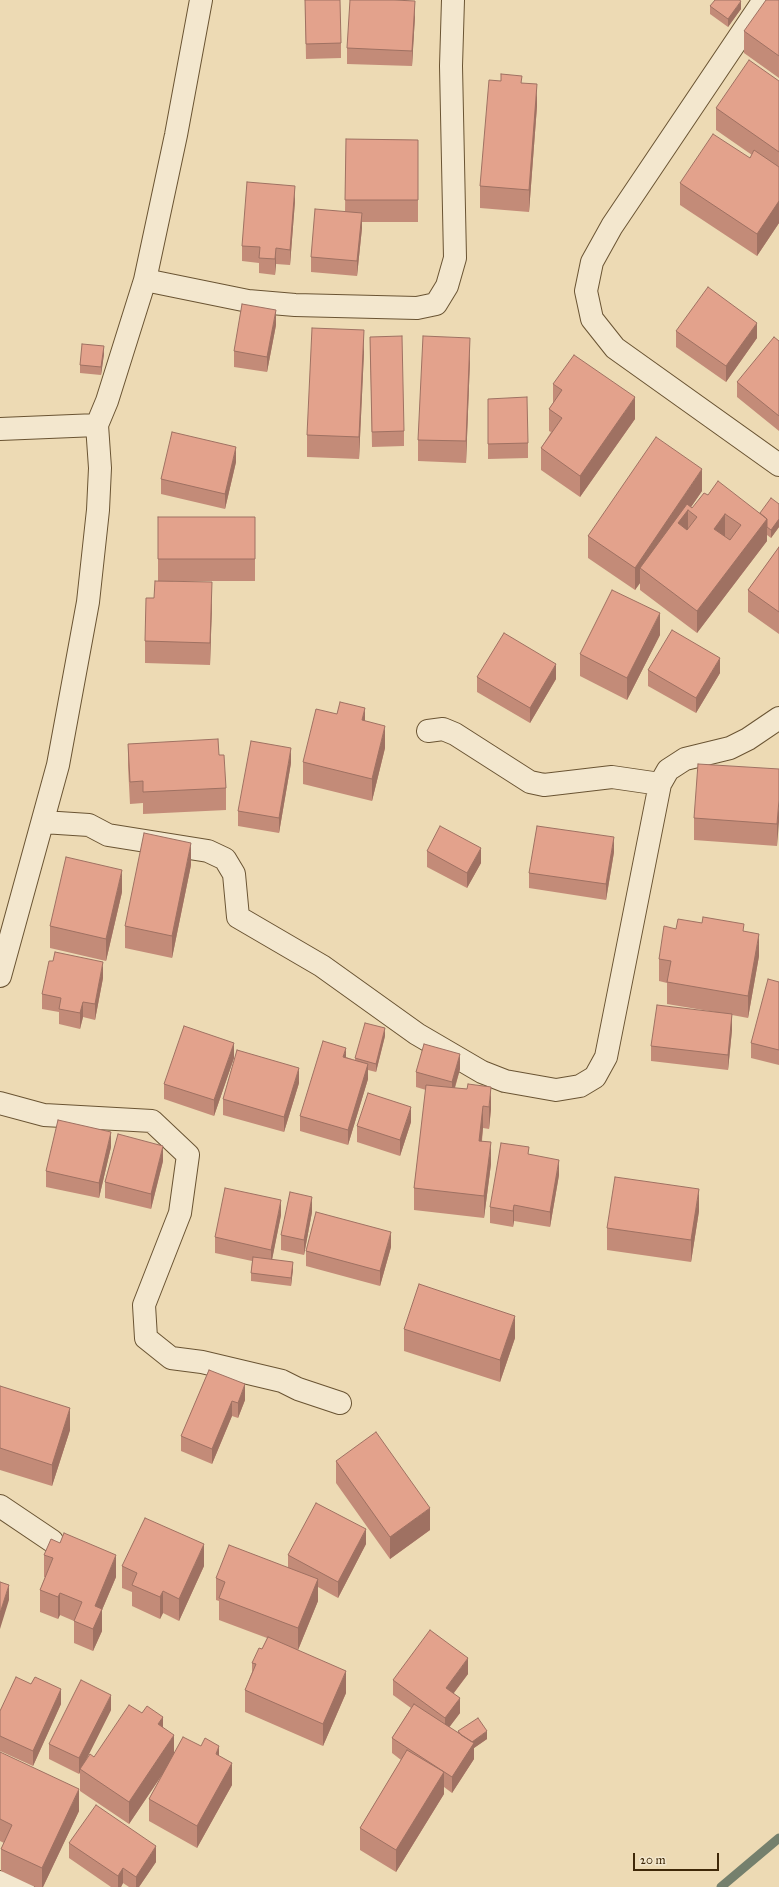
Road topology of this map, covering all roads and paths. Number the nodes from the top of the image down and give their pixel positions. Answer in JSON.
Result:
{"nodes":[{"id":1,"x":200,"y":0,"type":"edge"},
{"id":2,"x":453,"y":0,"type":"edge"},
{"id":3,"x":764,"y":0,"type":"edge"},
{"id":4,"x":144,"y":280,"type":"junction"},
{"id":5,"x":97,"y":425,"type":"junction"},
{"id":6,"x":0,"y":429,"type":"edge"},
{"id":7,"x":779,"y":465,"type":"edge"},
{"id":8,"x":779,"y":718,"type":"edge"},
{"id":9,"x":428,"y":731,"type":"dead end"},
{"id":10,"x":660,"y":784,"type":"junction"},
{"id":11,"x":43,"y":822,"type":"junction"},
{"id":12,"x":0,"y":976,"type":"edge"},
{"id":13,"x":0,"y":1103,"type":"edge"},
{"id":14,"x":340,"y":1403,"type":"dead end"},
{"id":15,"x":0,"y":1506,"type":"edge"},
{"id":16,"x":52,"y":1541,"type":"edge"},
{"id":17,"x":0,"y":1882,"type":"edge"},
{"id":18,"x":23,"y":1887,"type":"edge"}],
"edges":[{"from":1,"to":4,"type":"street"},
{"from":2,"to":4,"type":"street"},
{"from":3,"to":7,"type":"street"},
{"from":4,"to":5,"type":"street"},
{"from":5,"to":6,"type":"street"},
{"from":5,"to":11,"type":"street"},
{"from":8,"to":10,"type":"street"},
{"from":9,"to":10,"type":"street"},
{"from":10,"to":11,"type":"street"},
{"from":11,"to":12,"type":"street"},
{"from":13,"to":14,"type":"street"},
{"from":15,"to":16,"type":"street"},
{"from":17,"to":18,"type":"street"}]}
